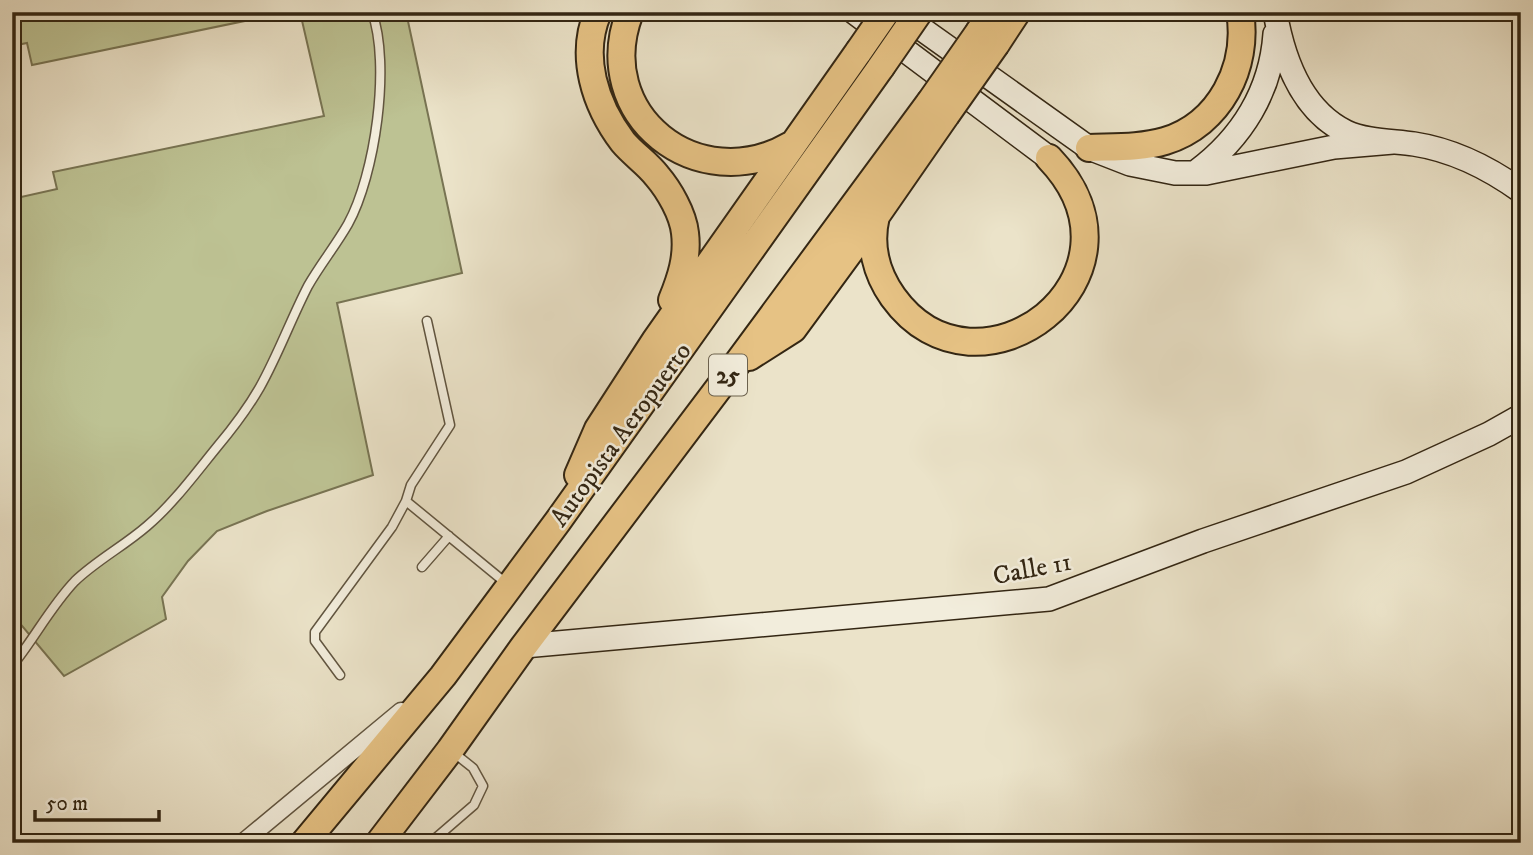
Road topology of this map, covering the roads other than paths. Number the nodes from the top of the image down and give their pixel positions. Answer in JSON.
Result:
{"nodes":[{"id":1,"x":372,"y":12,"type":"edge"},
{"id":2,"x":598,"y":12,"type":"edge"},
{"id":3,"x":630,"y":12,"type":"edge"},
{"id":4,"x":854,"y":12,"type":"edge"},
{"id":5,"x":886,"y":12,"type":"edge"},
{"id":6,"x":898,"y":12,"type":"edge"},
{"id":7,"x":919,"y":12,"type":"edge"},
{"id":8,"x":1017,"y":12,"type":"edge"},
{"id":9,"x":1240,"y":12,"type":"edge"},
{"id":10,"x":1276,"y":16,"type":"edge"},
{"id":11,"x":989,"y":30,"type":"edge"},
{"id":12,"x":938,"y":108,"type":"junction"},
{"id":13,"x":801,"y":133,"type":"junction"},
{"id":14,"x":1393,"y":142,"type":"junction"},
{"id":15,"x":1089,"y":148,"type":"junction"},
{"id":16,"x":1049,"y":158,"type":"joint"},
{"id":17,"x":1194,"y":173,"type":"junction"},
{"id":18,"x":1521,"y":191,"type":"edge"},
{"id":19,"x":876,"y":216,"type":"junction"},
{"id":20,"x":427,"y":321,"type":"dead end"},
{"id":21,"x":655,"y":341,"type":"junction"},
{"id":22,"x":736,"y":365,"type":"junction"},
{"id":23,"x":1521,"y":416,"type":"edge"},
{"id":24,"x":407,"y":501,"type":"junction"},
{"id":25,"x":558,"y":522,"type":"junction"},
{"id":26,"x":449,"y":536,"type":"junction"},
{"id":27,"x":422,"y":567,"type":"dead end"},
{"id":28,"x":509,"y":586,"type":"junction"},
{"id":29,"x":524,"y":646,"type":"junction"},
{"id":30,"x":12,"y":666,"type":"edge"},
{"id":31,"x":340,"y":675,"type":"dead end"},
{"id":32,"x":443,"y":676,"type":"junction"},
{"id":33,"x":450,"y":750,"type":"junction"},
{"id":34,"x":242,"y":843,"type":"edge"},
{"id":35,"x":304,"y":843,"type":"edge"},
{"id":36,"x":379,"y":843,"type":"edge"},
{"id":37,"x":430,"y":843,"type":"edge"}],
"edges":[{"from":1,"to":30,"type":"lane"},
{"from":2,"to":21,"type":"highway"},
{"from":3,"to":13,"type":"highway"},
{"from":4,"to":16,"type":"main road"},
{"from":5,"to":13,"type":"highway","bridge":true},
{"from":6,"to":15,"type":"main road"},
{"from":7,"to":25,"type":"highway","name":"Autopista Aeropuerto","number":"25","bridge":true},
{"from":8,"to":11,"type":"highway","name":"Autopista Aeropuerto"},
{"from":9,"to":15,"type":"highway"},
{"from":10,"to":14,"type":"main road"},
{"from":10,"to":17,"type":"main road"},
{"from":11,"to":12,"type":"highway","name":"Autopista Aeropuerto","number":"25","bridge":true},
{"from":12,"to":19,"type":"highway"},
{"from":12,"to":22,"type":"highway","name":"Autopista Aeropuerto","number":"25"},
{"from":13,"to":21,"type":"highway"},
{"from":14,"to":17,"type":"main road"},
{"from":14,"to":18,"type":"main road"},
{"from":15,"to":17,"type":"main road"},
{"from":16,"to":19,"type":"highway"},
{"from":19,"to":22,"type":"highway"},
{"from":20,"to":24,"type":"lane"},
{"from":21,"to":25,"type":"highway"},
{"from":22,"to":29,"type":"highway","name":"Autopista Aeropuerto","number":"25"},
{"from":23,"to":29,"type":"main road","name":"Calle 11"},
{"from":24,"to":26,"type":"lane"},
{"from":24,"to":31,"type":"lane"},
{"from":25,"to":28,"type":"highway","name":"Autopista Aeropuerto","number":"25"},
{"from":26,"to":27,"type":"lane"},
{"from":26,"to":28,"type":"lane"},
{"from":28,"to":32,"type":"highway","name":"Autopista Aeropuerto","number":"25"},
{"from":29,"to":33,"type":"highway","name":"Autopista Aeropuerto","number":"25"},
{"from":32,"to":34,"type":"street"},
{"from":32,"to":35,"type":"highway","name":"Autopista Aeropuerto","number":"25"},
{"from":33,"to":36,"type":"highway","name":"Autopista Aeropuerto","number":"25"},
{"from":33,"to":37,"type":"lane"}]}
